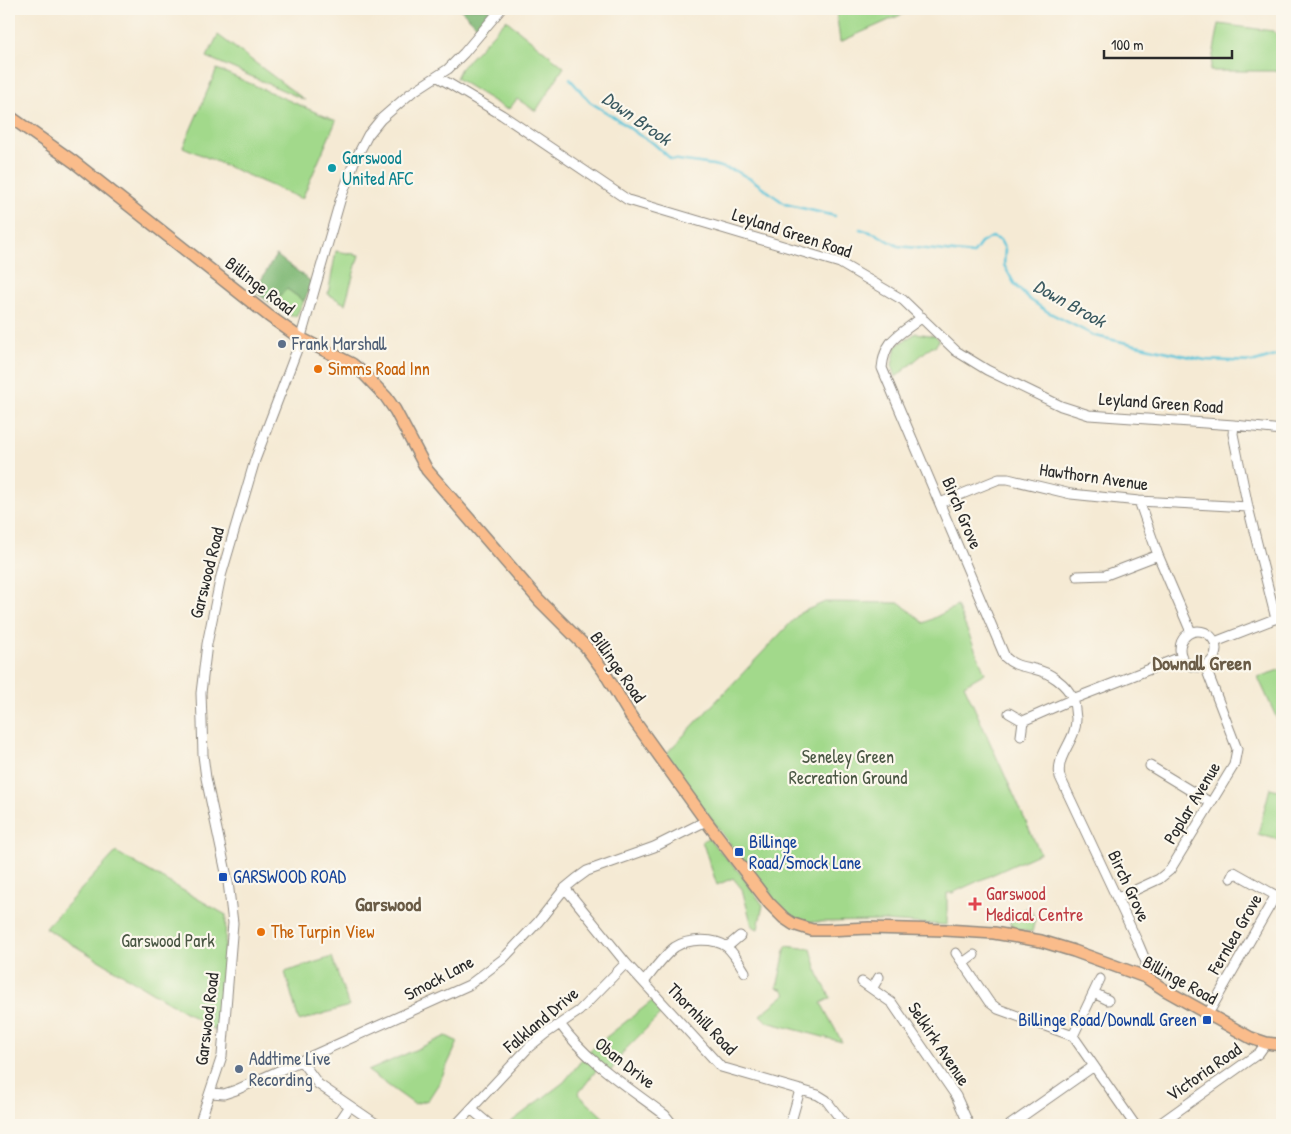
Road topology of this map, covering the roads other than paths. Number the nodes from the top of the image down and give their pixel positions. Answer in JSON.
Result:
{"nodes":[{"id":1,"x":501,"y":9,"type":"edge"},
{"id":2,"x":438,"y":77,"type":"junction"},
{"id":3,"x":9,"y":116,"type":"edge"},
{"id":4,"x":922,"y":317,"type":"junction"},
{"id":5,"x":300,"y":338,"type":"junction"},
{"id":6,"x":1234,"y":425,"type":"junction"},
{"id":7,"x":1282,"y":430,"type":"edge"},
{"id":8,"x":1139,"y":500,"type":"junction"},
{"id":9,"x":940,"y":503,"type":"junction"},
{"id":10,"x":1248,"y":507,"type":"junction"},
{"id":11,"x":1158,"y":556,"type":"junction"},
{"id":12,"x":1077,"y":576,"type":"dead end"},
{"id":13,"x":1279,"y":618,"type":"edge"},
{"id":14,"x":1191,"y":632,"type":"junction"},
{"id":15,"x":1215,"y":642,"type":"junction"},
{"id":16,"x":1182,"y":657,"type":"junction"},
{"id":17,"x":1205,"y":666,"type":"junction"},
{"id":18,"x":1073,"y":699,"type":"junction"},
{"id":19,"x":1010,"y":713,"type":"dead end"},
{"id":20,"x":1023,"y":721,"type":"junction"},
{"id":21,"x":1021,"y":736,"type":"dead end"},
{"id":22,"x":1150,"y":766,"type":"dead end"},
{"id":23,"x":1210,"y":803,"type":"junction"},
{"id":24,"x":706,"y":821,"type":"junction"},
{"id":25,"x":1231,"y":878,"type":"dead end"},
{"id":26,"x":565,"y":888,"type":"junction"},
{"id":27,"x":1279,"y":897,"type":"edge"},
{"id":28,"x":1118,"y":898,"type":"junction"},
{"id":29,"x":740,"y":936,"type":"dead end"},
{"id":30,"x":727,"y":947,"type":"junction"},
{"id":31,"x":956,"y":952,"type":"dead end"},
{"id":32,"x":974,"y":955,"type":"dead end"},
{"id":33,"x":626,"y":963,"type":"junction"},
{"id":34,"x":963,"y":963,"type":"junction"},
{"id":35,"x":745,"y":972,"type":"dead end"},
{"id":36,"x":879,"y":977,"type":"dead end"},
{"id":37,"x":1145,"y":977,"type":"junction"},
{"id":38,"x":1100,"y":979,"type":"dead end"},
{"id":39,"x":644,"y":982,"type":"junction"},
{"id":40,"x":862,"y":982,"type":"dead end"},
{"id":41,"x":872,"y":989,"type":"junction"},
{"id":42,"x":1094,"y":993,"type":"junction"},
{"id":43,"x":1108,"y":1000,"type":"dead end"},
{"id":44,"x":1208,"y":1014,"type":"junction"},
{"id":45,"x":560,"y":1024,"type":"junction"},
{"id":46,"x":1073,"y":1036,"type":"junction"},
{"id":47,"x":1266,"y":1043,"type":"junction"},
{"id":48,"x":1282,"y":1045,"type":"edge"},
{"id":49,"x":302,"y":1062,"type":"junction"},
{"id":50,"x":1094,"y":1066,"type":"junction"},
{"id":51,"x":800,"y":1090,"type":"junction"},
{"id":52,"x":211,"y":1093,"type":"junction"},
{"id":53,"x":350,"y":1106,"type":"junction"},
{"id":54,"x":471,"y":1109,"type":"junction"},
{"id":55,"x":199,"y":1125,"type":"edge"},
{"id":56,"x":337,"y":1125,"type":"edge"},
{"id":57,"x":378,"y":1125,"type":"edge"},
{"id":58,"x":456,"y":1125,"type":"edge"},
{"id":59,"x":490,"y":1125,"type":"edge"},
{"id":60,"x":673,"y":1125,"type":"edge"},
{"id":61,"x":790,"y":1125,"type":"edge"},
{"id":62,"x":845,"y":1125,"type":"edge"},
{"id":63,"x":969,"y":1125,"type":"edge"},
{"id":64,"x":1010,"y":1125,"type":"edge"},
{"id":65,"x":1135,"y":1125,"type":"edge"},
{"id":66,"x":1158,"y":1125,"type":"edge"}],
"edges":[{"from":1,"to":2,"type":"street","name":"Garswood Road"},
{"from":2,"to":4,"type":"street","name":"Leyland Green Road"},
{"from":2,"to":5,"type":"street","name":"Garswood Road"},
{"from":3,"to":5,"type":"main road","name":"Billinge Road"},
{"from":4,"to":6,"type":"street","name":"Leyland Green Road"},
{"from":4,"to":9,"type":"street","name":"Birch Grove"},
{"from":5,"to":24,"type":"main road","name":"Billinge Road"},
{"from":5,"to":52,"type":"street","name":"Garswood Road"},
{"from":6,"to":7,"type":"street","name":"Leyland Green Road"},
{"from":6,"to":10,"type":"street"},
{"from":8,"to":9,"type":"street","name":"Hawthorn Avenue"},
{"from":8,"to":10,"type":"street","name":"Hawthorn Avenue"},
{"from":8,"to":11,"type":"street"},
{"from":9,"to":18,"type":"street","name":"Birch Grove"},
{"from":10,"to":13,"type":"street"},
{"from":11,"to":12,"type":"street"},
{"from":11,"to":14,"type":"street"},
{"from":13,"to":15,"type":"street"},
{"from":14,"to":15,"type":"street"},
{"from":14,"to":16,"type":"street"},
{"from":15,"to":17,"type":"street"},
{"from":16,"to":17,"type":"street"},
{"from":16,"to":18,"type":"street"},
{"from":17,"to":23,"type":"street","name":"Poplar Avenue"},
{"from":18,"to":20,"type":"street"},
{"from":18,"to":28,"type":"street","name":"Birch Grove"},
{"from":19,"to":20,"type":"street"},
{"from":20,"to":21,"type":"street"},
{"from":22,"to":23,"type":"street"},
{"from":23,"to":28,"type":"street","name":"Poplar Avenue"},
{"from":24,"to":26,"type":"street","name":"Smock Lane"},
{"from":24,"to":37,"type":"main road","name":"Billinge Road"},
{"from":25,"to":27,"type":"street","name":"Fernlea Grove"},
{"from":26,"to":33,"type":"street","name":"Thornhill Road"},
{"from":26,"to":49,"type":"street","name":"Smock Lane"},
{"from":27,"to":44,"type":"street","name":"Fernlea Grove"},
{"from":28,"to":37,"type":"street","name":"Birch Grove"},
{"from":29,"to":30,"type":"street"},
{"from":30,"to":35,"type":"street"},
{"from":30,"to":39,"type":"street"},
{"from":31,"to":34,"type":"street"},
{"from":32,"to":34,"type":"street"},
{"from":33,"to":39,"type":"street","name":"Thornhill Road"},
{"from":33,"to":45,"type":"street","name":"Falkland Drive"},
{"from":34,"to":46,"type":"street"},
{"from":36,"to":41,"type":"street"},
{"from":37,"to":44,"type":"main road","name":"Billinge Road"},
{"from":38,"to":42,"type":"street"},
{"from":39,"to":51,"type":"street","name":"Thornhill Road"},
{"from":40,"to":41,"type":"street","name":"Selkirk Avenue"},
{"from":41,"to":63,"type":"street","name":"Selkirk Avenue"},
{"from":42,"to":43,"type":"street"},
{"from":42,"to":46,"type":"street"},
{"from":44,"to":47,"type":"main road","name":"Billinge Road"},
{"from":45,"to":54,"type":"street","name":"Falkland Drive"},
{"from":45,"to":60,"type":"street","name":"Oban Drive"},
{"from":46,"to":50,"type":"street"},
{"from":47,"to":48,"type":"main road","name":"Billinge Road"},
{"from":47,"to":66,"type":"street","name":"Victoria Road"},
{"from":49,"to":52,"type":"street","name":"Smock Lane"},
{"from":49,"to":53,"type":"street"},
{"from":50,"to":64,"type":"street"},
{"from":50,"to":65,"type":"street"},
{"from":51,"to":61,"type":"street"},
{"from":51,"to":62,"type":"street","name":"Thornhill Road"},
{"from":52,"to":55,"type":"street","name":"Garswood Road"},
{"from":53,"to":56,"type":"street"},
{"from":53,"to":57,"type":"street"},
{"from":54,"to":58,"type":"street","name":"Falkland Drive"},
{"from":54,"to":59,"type":"street"}]}
